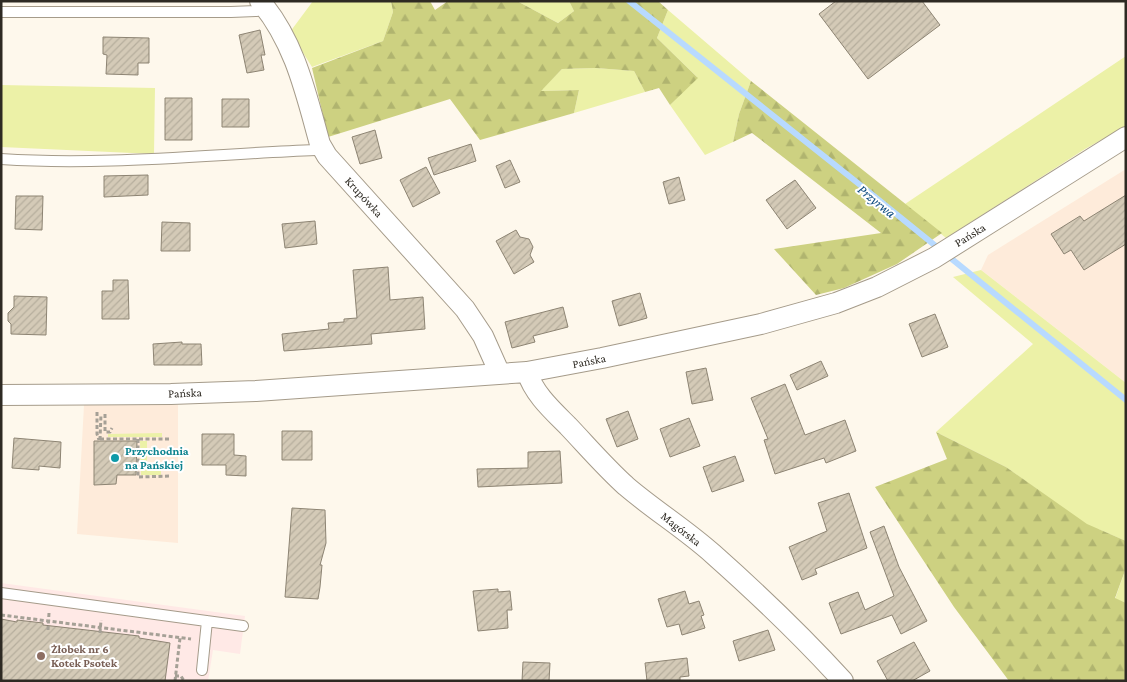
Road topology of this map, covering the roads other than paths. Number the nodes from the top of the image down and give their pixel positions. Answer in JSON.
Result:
{"nodes":[{"id":1,"x":262,"y":3,"type":"edge"},
{"id":2,"x":1,"y":12,"type":"edge"},
{"id":3,"x":1126,"y":137,"type":"edge"},
{"id":4,"x":322,"y":147,"type":"junction"},
{"id":5,"x":1,"y":159,"type":"edge"},
{"id":6,"x":527,"y":372,"type":"junction"},
{"id":7,"x":500,"y":374,"type":"junction"},
{"id":8,"x":1,"y":395,"type":"edge"},
{"id":9,"x":1,"y":593,"type":"edge"},
{"id":10,"x":207,"y":622,"type":"junction"},
{"id":11,"x":243,"y":626,"type":"dead end"},
{"id":12,"x":202,"y":670,"type":"dead end"},
{"id":13,"x":843,"y":681,"type":"edge"}],
"edges":[{"from":1,"to":2,"type":"lane"},
{"from":1,"to":4,"type":"street","name":"Krupówka"},
{"from":3,"to":6,"type":"street","name":"Pańska"},
{"from":4,"to":5,"type":"lane"},
{"from":4,"to":7,"type":"street","name":"Krupówka"},
{"from":6,"to":7,"type":"street","name":"Pańska"},
{"from":6,"to":13,"type":"street","name":"Magórska"},
{"from":7,"to":8,"type":"street","name":"Pańska"},
{"from":9,"to":10,"type":"lane"},
{"from":10,"to":11,"type":"lane"},
{"from":10,"to":12,"type":"lane"}]}
